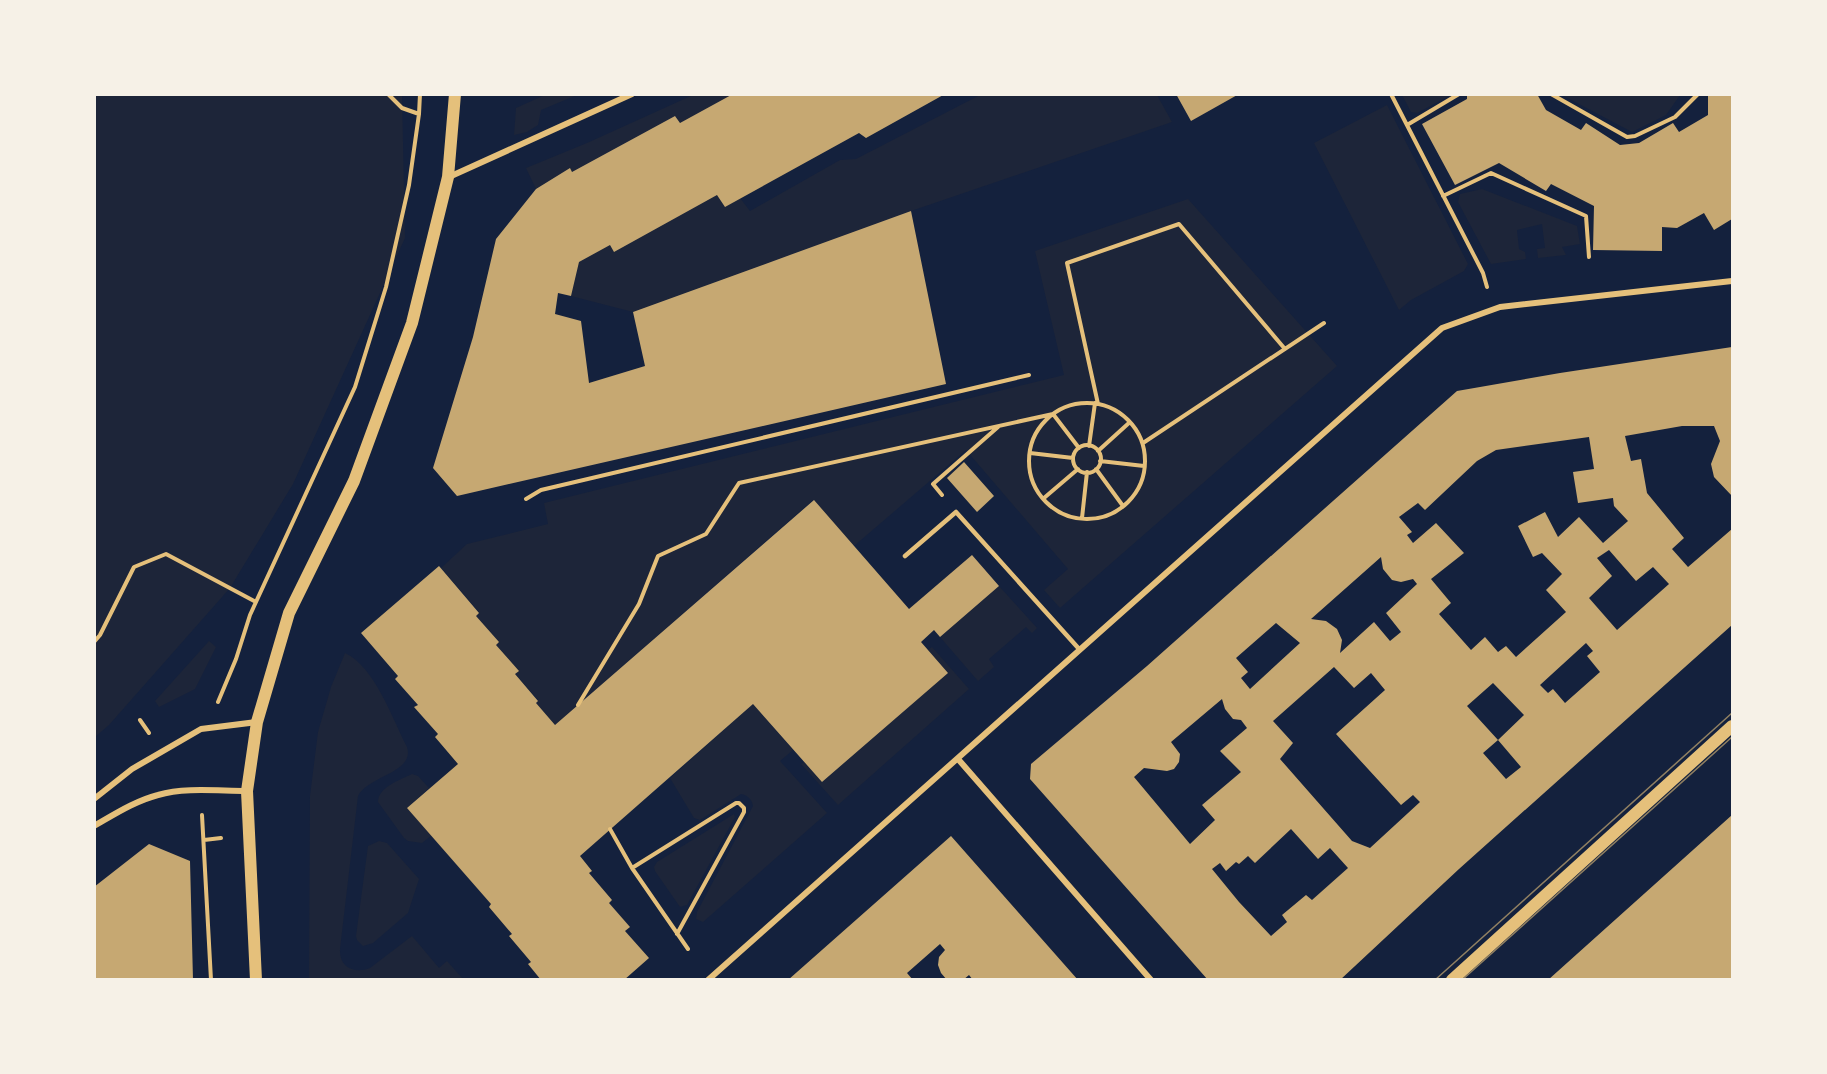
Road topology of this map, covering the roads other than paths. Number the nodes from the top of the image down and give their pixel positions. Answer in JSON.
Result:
{"nodes":[{"id":1,"x":455,"y":94,"type":"edge"},
{"id":2,"x":632,"y":94,"type":"edge"},
{"id":3,"x":448,"y":177,"type":"junction"},
{"id":4,"x":1732,"y":281,"type":"edge"},
{"id":5,"x":905,"y":556,"type":"dead end"},
{"id":6,"x":1080,"y":650,"type":"junction"},
{"id":7,"x":257,"y":722,"type":"junction"},
{"id":8,"x":1732,"y":726,"type":"edge"},
{"id":9,"x":958,"y":759,"type":"junction"},
{"id":10,"x":247,"y":791,"type":"junction"},
{"id":11,"x":94,"y":799,"type":"edge"},
{"id":12,"x":94,"y":826,"type":"edge"},
{"id":13,"x":256,"y":980,"type":"edge"},
{"id":14,"x":708,"y":980,"type":"edge"},
{"id":15,"x":1151,"y":980,"type":"edge"},
{"id":16,"x":1452,"y":980,"type":"edge"}],
"edges":[{"from":1,"to":3,"type":"main road"},
{"from":2,"to":3,"type":"street"},
{"from":3,"to":7,"type":"main road"},
{"from":4,"to":6,"type":"street"},
{"from":5,"to":6,"type":"lane"},
{"from":6,"to":9,"type":"street"},
{"from":7,"to":10,"type":"main road"},
{"from":7,"to":11,"type":"street"},
{"from":8,"to":16,"type":"main road"},
{"from":9,"to":14,"type":"street"},
{"from":9,"to":15,"type":"street"},
{"from":10,"to":12,"type":"street"},
{"from":10,"to":13,"type":"main road"}]}
